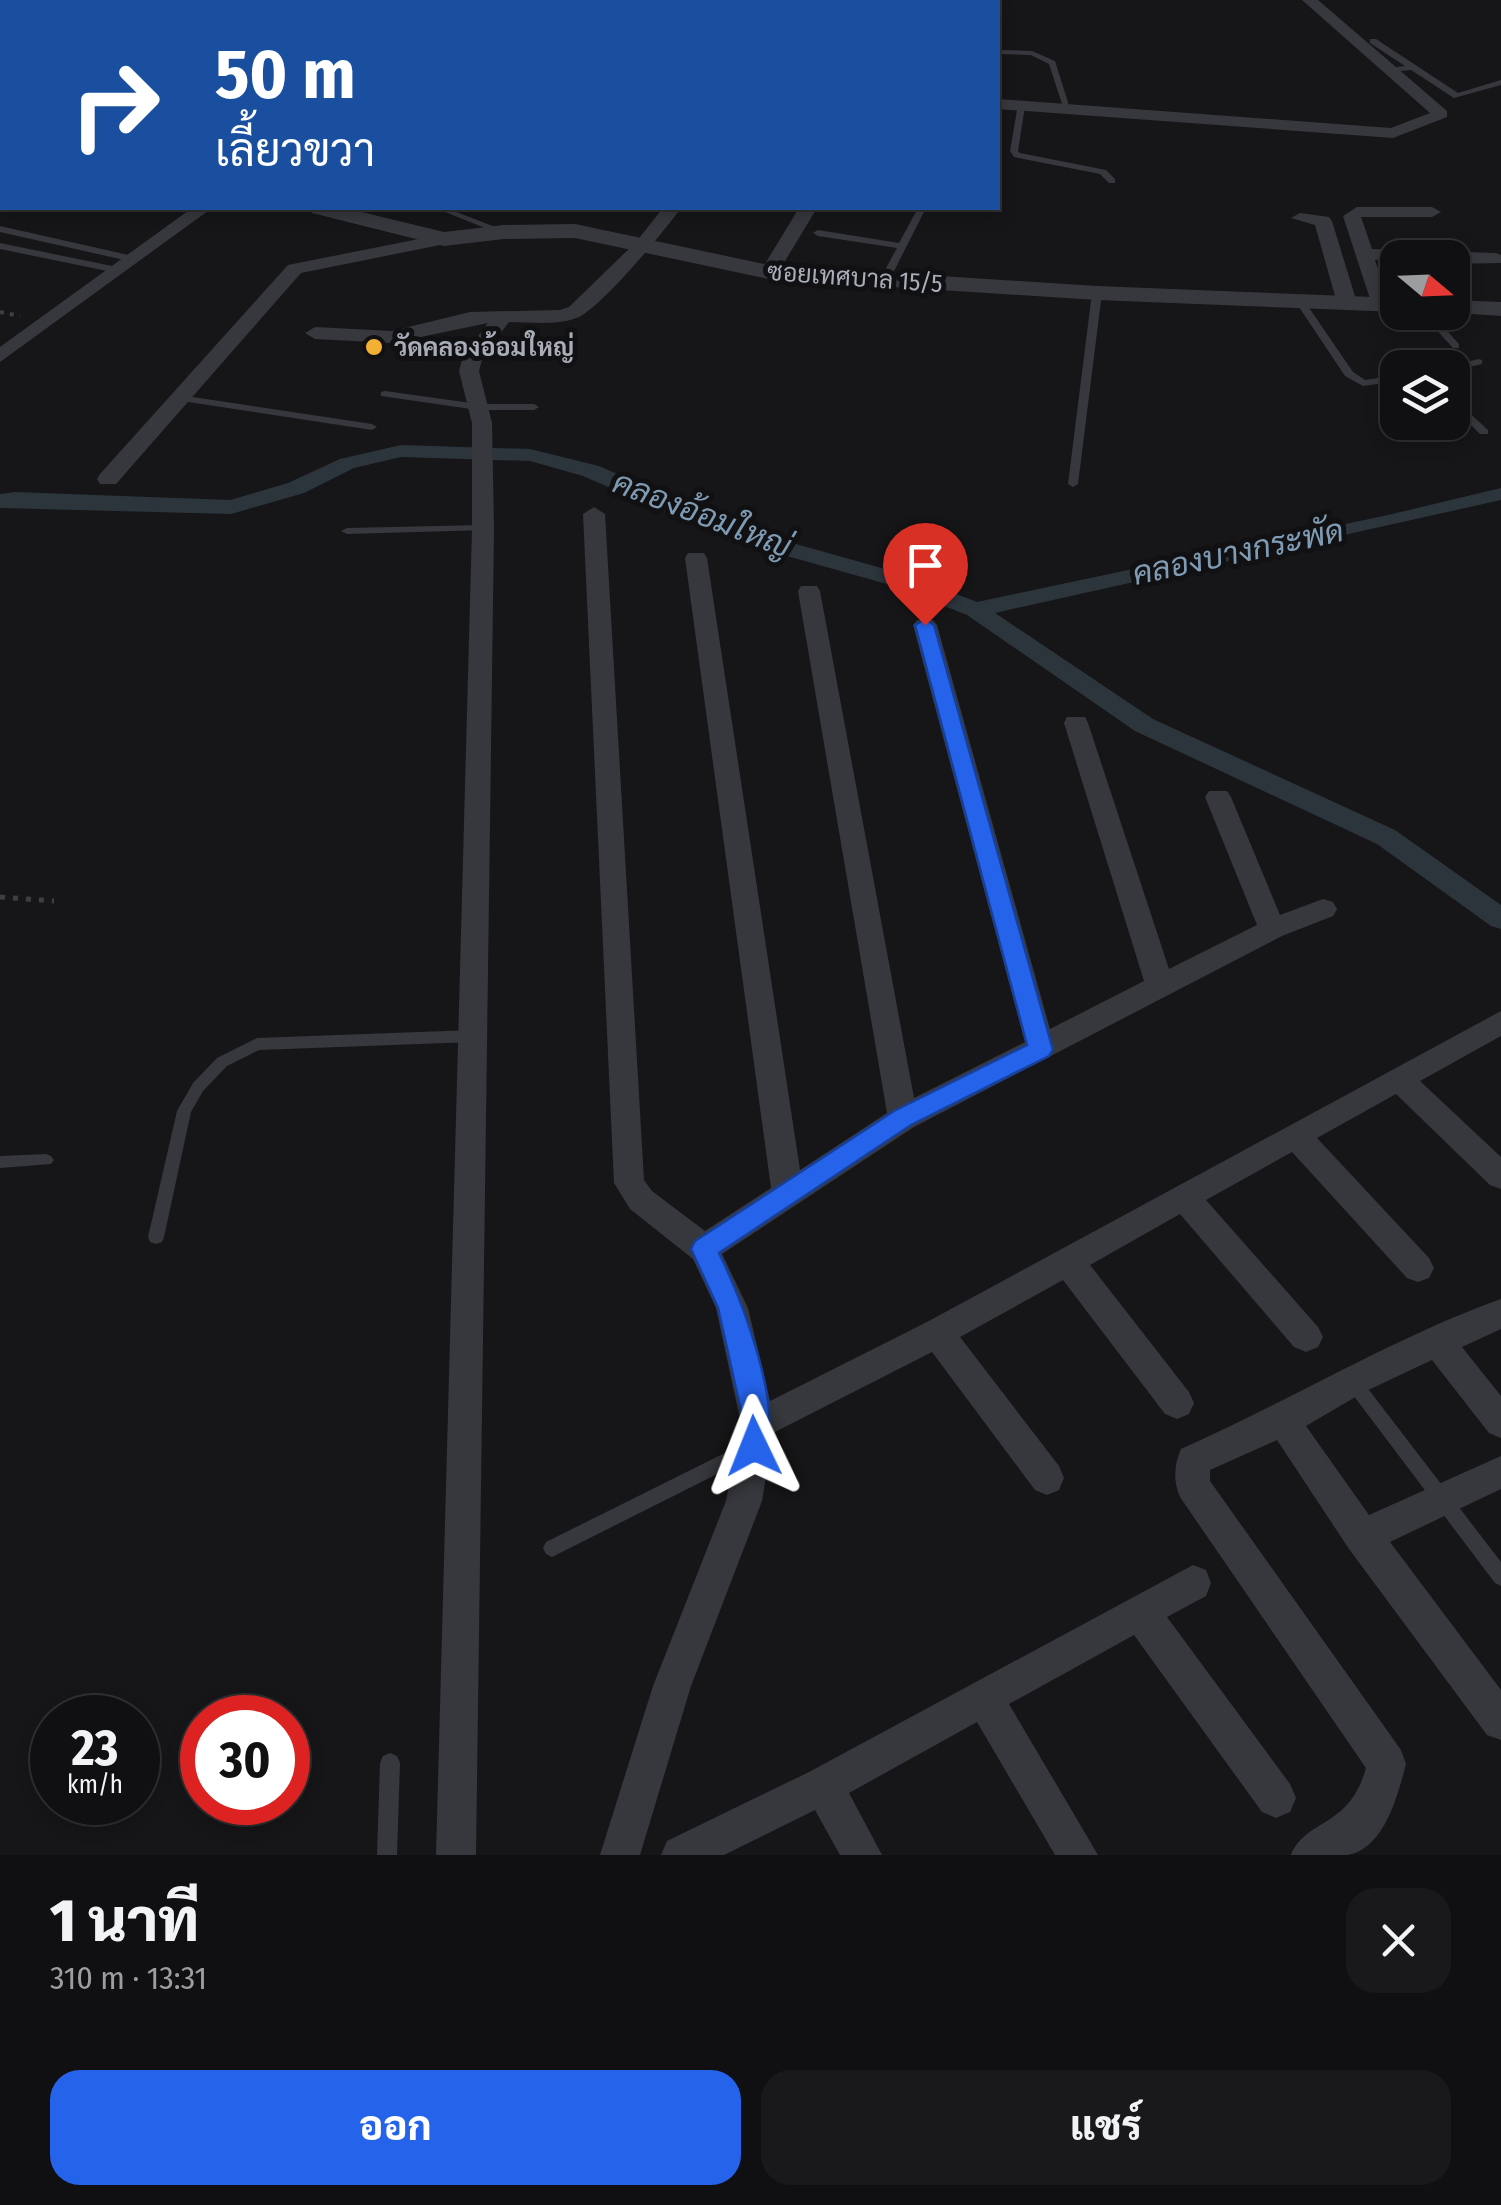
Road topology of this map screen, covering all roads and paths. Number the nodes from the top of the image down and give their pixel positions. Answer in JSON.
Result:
{"nodes":[{"id":1,"x":1309,"y":0,"type":"edge"},
{"id":2,"x":1373,"y":41,"type":"dead end"},
{"id":3,"x":1000,"y":52,"type":"edge"},
{"id":4,"x":1412,"y":67,"type":"junction"},
{"id":5,"x":1393,"y":70,"type":"junction"},
{"id":6,"x":1501,"y":82,"type":"edge"},
{"id":7,"x":1000,"y":104,"type":"edge"},
{"id":8,"x":1021,"y":106,"type":"junction"},
{"id":9,"x":1068,"y":110,"type":"junction"},
{"id":10,"x":1112,"y":181,"type":"dead end"},
{"id":11,"x":200,"y":210,"type":"edge"},
{"id":12,"x":328,"y":210,"type":"edge"},
{"id":13,"x":444,"y":210,"type":"edge"},
{"id":14,"x":670,"y":210,"type":"edge"},
{"id":15,"x":807,"y":210,"type":"edge"},
{"id":16,"x":921,"y":210,"type":"edge"},
{"id":17,"x":1432,"y":212,"type":"dead end"},
{"id":18,"x":1300,"y":218,"type":"dead end"},
{"id":19,"x":0,"y":230,"type":"edge"},
{"id":20,"x":504,"y":232,"type":"junction"},
{"id":21,"x":818,"y":234,"type":"dead end"},
{"id":22,"x":444,"y":239,"type":"junction"},
{"id":23,"x":0,"y":246,"type":"edge"},
{"id":24,"x":642,"y":246,"type":"junction"},
{"id":25,"x":902,"y":246,"type":"junction"},
{"id":26,"x":1365,"y":254,"type":"junction"},
{"id":27,"x":1380,"y":255,"type":"edge"},
{"id":28,"x":1470,"y":258,"type":"edge"},
{"id":29,"x":1496,"y":259,"type":"dead end"},
{"id":30,"x":125,"y":264,"type":"junction"},
{"id":31,"x":768,"y":272,"type":"junction"},
{"id":32,"x":885,"y":279,"type":"junction"},
{"id":33,"x":1380,"y":286,"type":"edge"},
{"id":34,"x":1097,"y":292,"type":"junction"},
{"id":35,"x":1300,"y":302,"type":"junction"},
{"id":36,"x":1347,"y":303,"type":"junction"},
{"id":37,"x":1380,"y":305,"type":"edge"},
{"id":38,"x":1470,"y":308,"type":"edge"},
{"id":39,"x":1501,"y":310,"type":"edge"},
{"id":40,"x":502,"y":316,"type":"junction"},
{"id":41,"x":1441,"y":330,"type":"edge"},
{"id":42,"x":316,"y":333,"type":"dead end"},
{"id":43,"x":1456,"y":346,"type":"dead end"},
{"id":44,"x":0,"y":356,"type":"edge"},
{"id":45,"x":1478,"y":362,"type":"dead end"},
{"id":46,"x":1470,"y":364,"type":"edge"},
{"id":47,"x":1380,"y":381,"type":"edge"},
{"id":48,"x":386,"y":394,"type":"dead end"},
{"id":49,"x":179,"y":398,"type":"junction"},
{"id":50,"x":534,"y":406,"type":"dead end"},
{"id":51,"x":478,"y":408,"type":"junction"},
{"id":52,"x":1470,"y":418,"type":"edge"},
{"id":53,"x":372,"y":427,"type":"dead end"},
{"id":54,"x":1484,"y":432,"type":"dead end"},
{"id":55,"x":108,"y":479,"type":"dead end"},
{"id":56,"x":1073,"y":484,"type":"dead end"},
{"id":57,"x":594,"y":514,"type":"dead end"},
{"id":58,"x":483,"y":528,"type":"junction"},
{"id":59,"x":347,"y":531,"type":"dead end"},
{"id":60,"x":696,"y":558,"type":"dead end"},
{"id":61,"x":810,"y":591,"type":"dead end"},
{"id":62,"x":925,"y":625,"type":"dead end"},
{"id":63,"x":1076,"y":723,"type":"dead end"},
{"id":64,"x":1218,"y":797,"type":"dead end"},
{"id":65,"x":0,"y":897,"type":"edge"},
{"id":66,"x":54,"y":901,"type":"dead end"},
{"id":67,"x":1323,"y":908,"type":"dead end"},
{"id":68,"x":1272,"y":929,"type":"junction"},
{"id":69,"x":1161,"y":989,"type":"junction"},
{"id":70,"x":1501,"y":1022,"type":"edge"},
{"id":71,"x":473,"y":1036,"type":"junction"},
{"id":72,"x":1040,"y":1050,"type":"junction"},
{"id":73,"x":1399,"y":1079,"type":"junction"},
{"id":74,"x":902,"y":1118,"type":"junction"},
{"id":75,"x":1296,"y":1136,"type":"junction"},
{"id":76,"x":46,"y":1160,"type":"dead end"},
{"id":77,"x":0,"y":1162,"type":"edge"},
{"id":78,"x":1501,"y":1176,"type":"edge"},
{"id":79,"x":788,"y":1196,"type":"junction"},
{"id":80,"x":1184,"y":1197,"type":"junction"},
{"id":81,"x":156,"y":1237,"type":"dead end"},
{"id":82,"x":704,"y":1249,"type":"junction"},
{"id":83,"x":1068,"y":1261,"type":"junction"},
{"id":84,"x":1418,"y":1268,"type":"dead end"},
{"id":85,"x":1501,"y":1313,"type":"edge"},
{"id":86,"x":937,"y":1333,"type":"junction"},
{"id":87,"x":1306,"y":1337,"type":"dead end"},
{"id":88,"x":1439,"y":1343,"type":"junction"},
{"id":89,"x":1352,"y":1381,"type":"junction"},
{"id":90,"x":1178,"y":1403,"type":"dead end"},
{"id":91,"x":1284,"y":1420,"type":"junction"},
{"id":92,"x":1501,"y":1422,"type":"edge"},
{"id":93,"x":756,"y":1435,"type":"junction"},
{"id":94,"x":1501,"y":1472,"type":"edge"},
{"id":95,"x":1048,"y":1478,"type":"dead end"},
{"id":96,"x":1444,"y":1501,"type":"junction"},
{"id":97,"x":1362,"y":1536,"type":"junction"},
{"id":98,"x":552,"y":1548,"type":"dead end"},
{"id":99,"x":1501,"y":1577,"type":"edge"},
{"id":100,"x":1193,"y":1583,"type":"dead end"},
{"id":101,"x":1140,"y":1612,"type":"junction"},
{"id":102,"x":984,"y":1698,"type":"junction"},
{"id":103,"x":1501,"y":1721,"type":"edge"},
{"id":104,"x":390,"y":1763,"type":"dead end"},
{"id":105,"x":823,"y":1786,"type":"junction"},
{"id":106,"x":1276,"y":1798,"type":"dead end"},
{"id":107,"x":1359,"y":1844,"type":"edge"},
{"id":108,"x":386,"y":1855,"type":"edge"},
{"id":109,"x":456,"y":1855,"type":"edge"},
{"id":110,"x":620,"y":1855,"type":"edge"},
{"id":111,"x":681,"y":1855,"type":"edge"},
{"id":112,"x":862,"y":1855,"type":"edge"},
{"id":113,"x":1078,"y":1855,"type":"edge"},
{"id":114,"x":1311,"y":1855,"type":"edge"}],
"edges":[{"from":1,"to":5,"type":"street"},
{"from":2,"to":4,"type":"lane"},
{"from":3,"to":9,"type":"lane"},
{"from":4,"to":5,"type":"lane"},
{"from":4,"to":6,"type":"lane"},
{"from":5,"to":9,"type":"street"},
{"from":7,"to":8,"type":"street"},
{"from":8,"to":9,"type":"street"},
{"from":8,"to":10,"type":"lane"},
{"from":11,"to":30,"type":"street"},
{"from":12,"to":22,"type":"street","name":"ซอยเทศบาล 15/5"},
{"from":13,"to":20,"type":"lane"},
{"from":14,"to":24,"type":"street"},
{"from":15,"to":31,"type":"street"},
{"from":16,"to":25,"type":"lane"},
{"from":17,"to":26,"type":"street"},
{"from":18,"to":36,"type":"street"},
{"from":19,"to":30,"type":"lane"},
{"from":20,"to":22,"type":"street","name":"ซอยเทศบาล 15/5"},
{"from":20,"to":24,"type":"street","name":"ซอยเทศบาล 15/5"},
{"from":21,"to":25,"type":"lane"},
{"from":22,"to":49,"type":"street"},
{"from":23,"to":30,"type":"lane"},
{"from":24,"to":31,"type":"street","name":"ซอยเทศบาล 15/5"},
{"from":24,"to":40,"type":"street"},
{"from":25,"to":32,"type":"lane"},
{"from":26,"to":27,"type":"street"},
{"from":26,"to":33,"type":"street"},
{"from":28,"to":29,"type":"street"},
{"from":30,"to":44,"type":"street"},
{"from":31,"to":32,"type":"street","name":"ซอยเทศบาล 15/5"},
{"from":32,"to":34,"type":"street","name":"ซอยเทศบาล 15/5"},
{"from":34,"to":35,"type":"street","name":"ซอยเทศบาล 15/5"},
{"from":34,"to":56,"type":"lane"},
{"from":35,"to":36,"type":"street","name":"ซอยเทศบาล 15/5"},
{"from":35,"to":47,"type":"lane"},
{"from":36,"to":37,"type":"street","name":"ซอยเทศบาล 15/5"},
{"from":38,"to":39,"type":"street"},
{"from":40,"to":42,"type":"street"},
{"from":40,"to":51,"type":"street"},
{"from":41,"to":43,"type":"lane"},
{"from":45,"to":46,"type":"lane"},
{"from":48,"to":51,"type":"lane"},
{"from":49,"to":53,"type":"lane"},
{"from":49,"to":55,"type":"street"},
{"from":50,"to":51,"type":"lane"},
{"from":51,"to":58,"type":"street"},
{"from":52,"to":54,"type":"lane"},
{"from":57,"to":82,"type":"street"},
{"from":58,"to":59,"type":"lane"},
{"from":58,"to":71,"type":"street"},
{"from":60,"to":79,"type":"street"},
{"from":61,"to":74,"type":"street"},
{"from":62,"to":72,"type":"street"},
{"from":63,"to":69,"type":"street"},
{"from":64,"to":68,"type":"street"},
{"from":65,"to":66,"type":"path"},
{"from":67,"to":68,"type":"street"},
{"from":68,"to":69,"type":"street"},
{"from":69,"to":72,"type":"street"},
{"from":70,"to":73,"type":"street"},
{"from":71,"to":81,"type":"lane"},
{"from":71,"to":109,"type":"street"},
{"from":72,"to":74,"type":"street"},
{"from":73,"to":75,"type":"street"},
{"from":73,"to":78,"type":"street"},
{"from":74,"to":79,"type":"street"},
{"from":75,"to":80,"type":"street"},
{"from":75,"to":84,"type":"street"},
{"from":76,"to":77,"type":"lane"},
{"from":79,"to":82,"type":"street"},
{"from":80,"to":83,"type":"street"},
{"from":80,"to":87,"type":"street"},
{"from":82,"to":93,"type":"street"},
{"from":83,"to":86,"type":"street"},
{"from":83,"to":90,"type":"street"},
{"from":85,"to":88,"type":"street"},
{"from":86,"to":93,"type":"street"},
{"from":86,"to":95,"type":"street"},
{"from":88,"to":89,"type":"street"},
{"from":88,"to":92,"type":"street"},
{"from":89,"to":91,"type":"street"},
{"from":89,"to":96,"type":"lane"},
{"from":91,"to":97,"type":"street"},
{"from":91,"to":107,"type":"street"},
{"from":93,"to":98,"type":"lane"},
{"from":93,"to":110,"type":"street"},
{"from":94,"to":96,"type":"street"},
{"from":96,"to":97,"type":"street"},
{"from":96,"to":99,"type":"lane"},
{"from":97,"to":103,"type":"street"},
{"from":100,"to":101,"type":"street"},
{"from":101,"to":102,"type":"street"},
{"from":101,"to":106,"type":"street"},
{"from":102,"to":105,"type":"street"},
{"from":102,"to":113,"type":"street"},
{"from":104,"to":108,"type":"lane"},
{"from":105,"to":111,"type":"street"},
{"from":105,"to":112,"type":"street"},
{"from":107,"to":114,"type":"street"}]}
